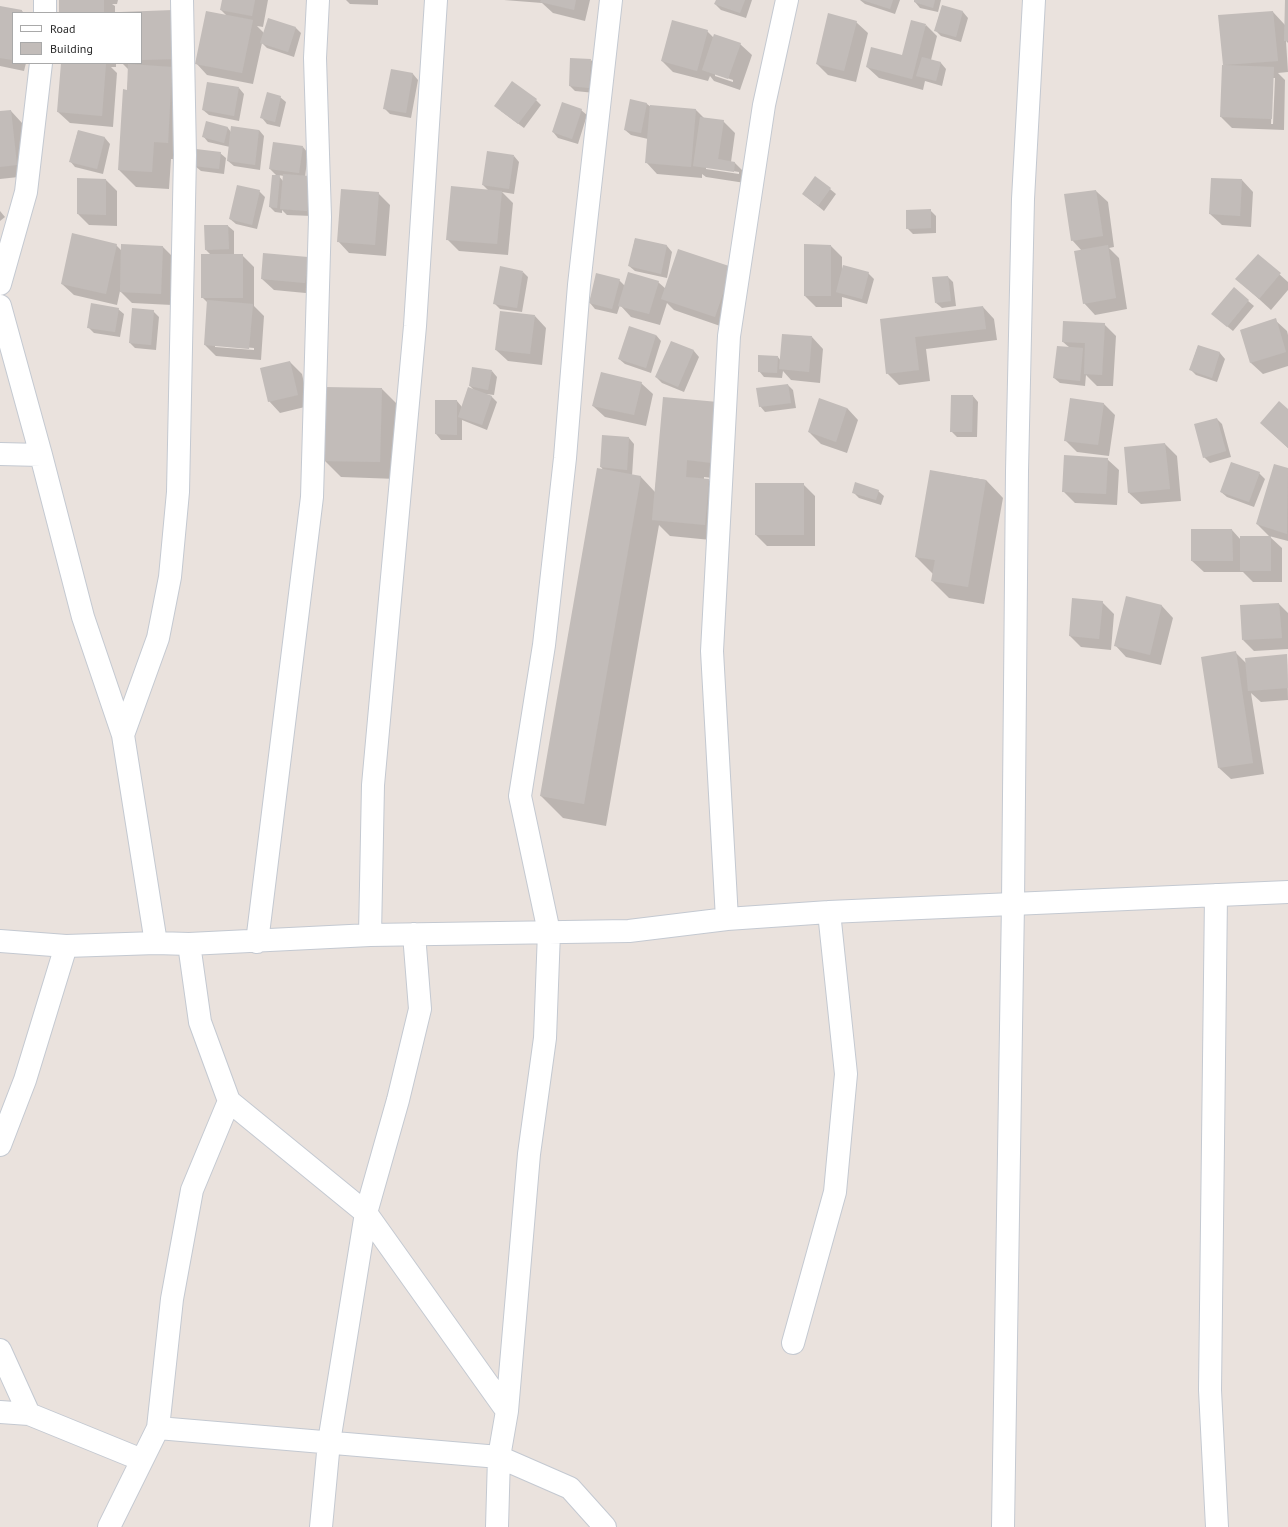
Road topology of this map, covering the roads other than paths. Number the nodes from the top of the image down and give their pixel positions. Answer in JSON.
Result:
{"nodes":[{"id":1,"x":45,"y":0,"type":"edge"},
{"id":2,"x":182,"y":0,"type":"edge"},
{"id":3,"x":318,"y":0,"type":"edge"},
{"id":4,"x":436,"y":0,"type":"edge"},
{"id":5,"x":611,"y":0,"type":"edge"},
{"id":6,"x":787,"y":0,"type":"edge"},
{"id":7,"x":1034,"y":0,"type":"edge"},
{"id":8,"x":45,"y":12,"type":"edge"},
{"id":9,"x":41,"y":64,"type":"edge"},
{"id":10,"x":0,"y":284,"type":"edge"},
{"id":11,"x":0,"y":306,"type":"edge"},
{"id":12,"x":0,"y":454,"type":"edge"},
{"id":13,"x":41,"y":455,"type":"junction"},
{"id":14,"x":123,"y":735,"type":"junction"},
{"id":15,"x":1288,"y":892,"type":"edge"},
{"id":16,"x":1216,"y":895,"type":"junction"},
{"id":17,"x":1013,"y":903,"type":"junction"},
{"id":18,"x":829,"y":912,"type":"junction"},
{"id":19,"x":728,"y":919,"type":"junction"},
{"id":20,"x":549,"y":932,"type":"junction"},
{"id":21,"x":414,"y":934,"type":"junction"},
{"id":22,"x":370,"y":935,"type":"junction"},
{"id":23,"x":0,"y":941,"type":"edge"},
{"id":24,"x":257,"y":942,"type":"junction"},
{"id":25,"x":156,"y":943,"type":"junction"},
{"id":26,"x":189,"y":944,"type":"junction"},
{"id":27,"x":66,"y":946,"type":"junction"},
{"id":28,"x":229,"y":1101,"type":"junction"},
{"id":29,"x":0,"y":1145,"type":"edge"},
{"id":30,"x":366,"y":1213,"type":"junction"},
{"id":31,"x":793,"y":1343,"type":"dead end"},
{"id":32,"x":0,"y":1350,"type":"edge"},
{"id":33,"x":507,"y":1411,"type":"junction"},
{"id":34,"x":0,"y":1412,"type":"edge"},
{"id":35,"x":28,"y":1414,"type":"junction"},
{"id":36,"x":158,"y":1428,"type":"junction"},
{"id":37,"x":329,"y":1442,"type":"junction"},
{"id":38,"x":499,"y":1456,"type":"junction"},
{"id":39,"x":142,"y":1460,"type":"junction"},
{"id":40,"x":109,"y":1527,"type":"edge"},
{"id":41,"x":321,"y":1527,"type":"edge"},
{"id":42,"x":497,"y":1527,"type":"edge"},
{"id":43,"x":605,"y":1527,"type":"edge"},
{"id":44,"x":1003,"y":1527,"type":"edge"},
{"id":45,"x":1218,"y":1527,"type":"edge"}],
"edges":[{"from":1,"to":8,"type":"street"},
{"from":2,"to":14,"type":"street"},
{"from":3,"to":24,"type":"street"},
{"from":4,"to":22,"type":"street"},
{"from":5,"to":20,"type":"street"},
{"from":6,"to":19,"type":"street"},
{"from":7,"to":17,"type":"street"},
{"from":9,"to":10,"type":"street"},
{"from":11,"to":13,"type":"street"},
{"from":12,"to":13,"type":"street"},
{"from":13,"to":14,"type":"street"},
{"from":14,"to":25,"type":"street"},
{"from":15,"to":16,"type":"street"},
{"from":16,"to":17,"type":"street"},
{"from":16,"to":45,"type":"street"},
{"from":17,"to":18,"type":"street"},
{"from":17,"to":44,"type":"street"},
{"from":18,"to":19,"type":"street"},
{"from":18,"to":31,"type":"street"},
{"from":19,"to":20,"type":"street"},
{"from":20,"to":21,"type":"street"},
{"from":20,"to":33,"type":"street"},
{"from":21,"to":22,"type":"street"},
{"from":21,"to":30,"type":"street"},
{"from":22,"to":24,"type":"street"},
{"from":23,"to":27,"type":"street"},
{"from":24,"to":26,"type":"street"},
{"from":25,"to":26,"type":"street"},
{"from":25,"to":27,"type":"street"},
{"from":26,"to":28,"type":"street"},
{"from":27,"to":29,"type":"street"},
{"from":28,"to":30,"type":"street"},
{"from":28,"to":36,"type":"street"},
{"from":30,"to":33,"type":"street"},
{"from":30,"to":37,"type":"street"},
{"from":32,"to":35,"type":"street"},
{"from":33,"to":38,"type":"street"},
{"from":34,"to":35,"type":"street"},
{"from":35,"to":39,"type":"street"},
{"from":36,"to":37,"type":"street"},
{"from":36,"to":39,"type":"street"},
{"from":37,"to":38,"type":"street"},
{"from":37,"to":41,"type":"street"},
{"from":38,"to":42,"type":"street"},
{"from":38,"to":43,"type":"street"},
{"from":39,"to":40,"type":"street"}]}
